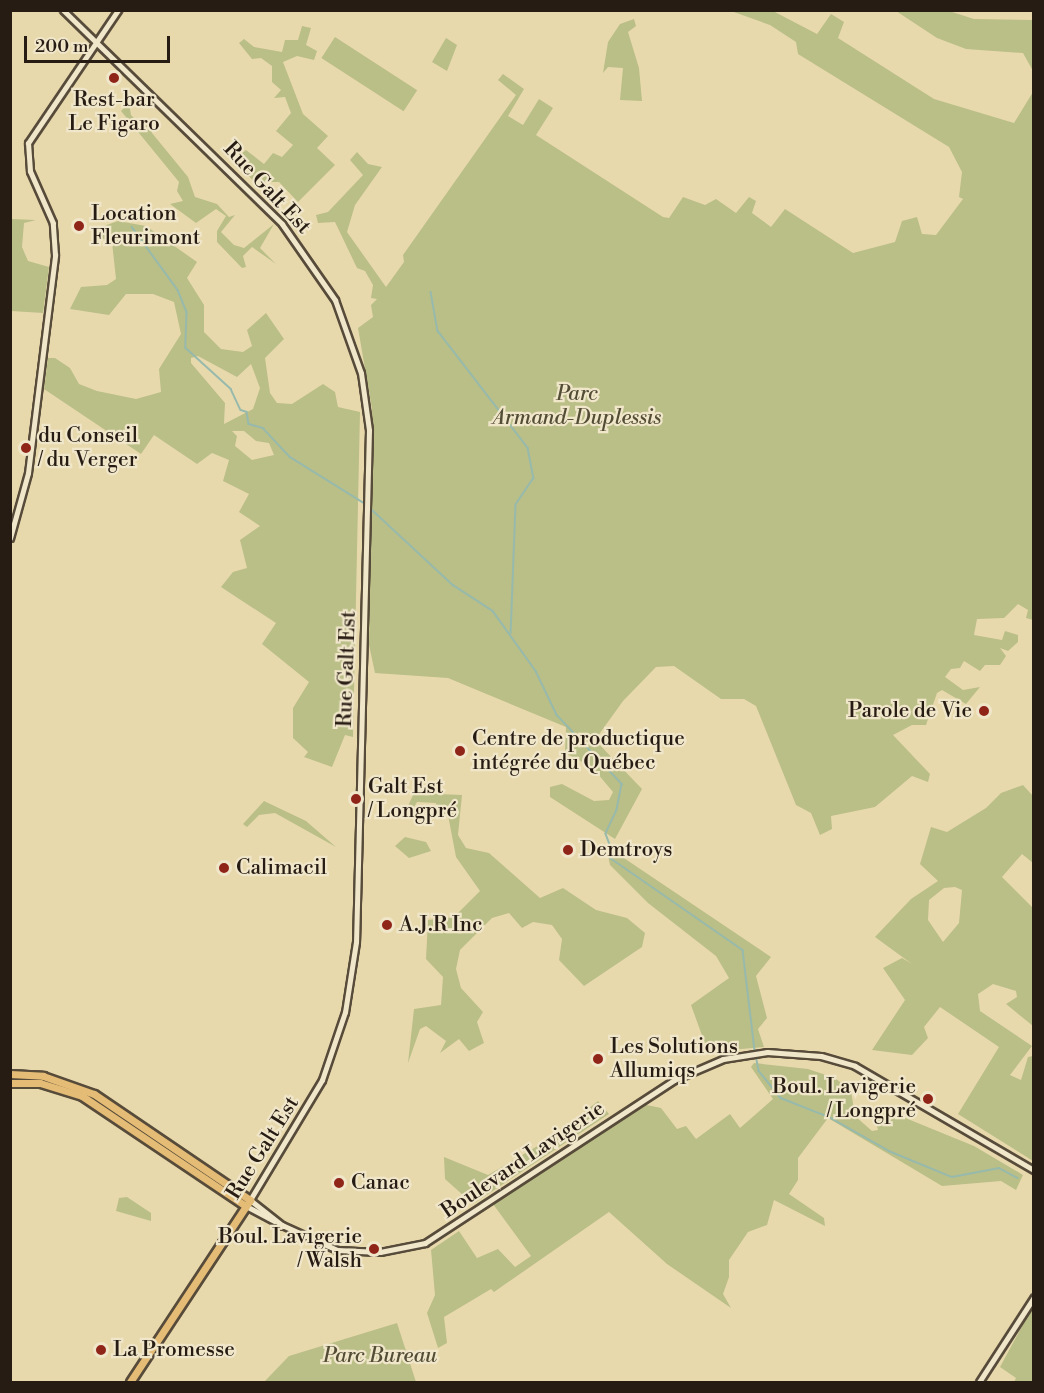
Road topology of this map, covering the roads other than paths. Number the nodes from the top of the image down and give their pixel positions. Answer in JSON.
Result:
{"nodes":[{"id":1,"x":63,"y":10,"type":"edge"},
{"id":2,"x":118,"y":10,"type":"edge"},
{"id":3,"x":96,"y":40,"type":"junction"},
{"id":4,"x":10,"y":538,"type":"edge"},
{"id":5,"x":10,"y":1074,"type":"edge"},
{"id":6,"x":10,"y":1083,"type":"edge"},
{"id":7,"x":1034,"y":1170,"type":"edge"},
{"id":8,"x":248,"y":1203,"type":"junction"},
{"id":9,"x":1034,"y":1297,"type":"edge"},
{"id":10,"x":130,"y":1383,"type":"edge"},
{"id":11,"x":979,"y":1383,"type":"edge"}],
"edges":[{"from":1,"to":3,"type":"street","name":"Rue Galt Est"},
{"from":2,"to":3,"type":"street"},
{"from":3,"to":4,"type":"street"},
{"from":3,"to":8,"type":"street","name":"Rue Galt Est"},
{"from":5,"to":8,"type":"main road","name":"Boulevard Lavigerie"},
{"from":6,"to":8,"type":"main road","name":"Boulevard Lavigerie"},
{"from":7,"to":8,"type":"street","name":"Boulevard Lavigerie"},
{"from":8,"to":10,"type":"main road","name":"Rue Galt Est"},
{"from":9,"to":11,"type":"street"}]}
